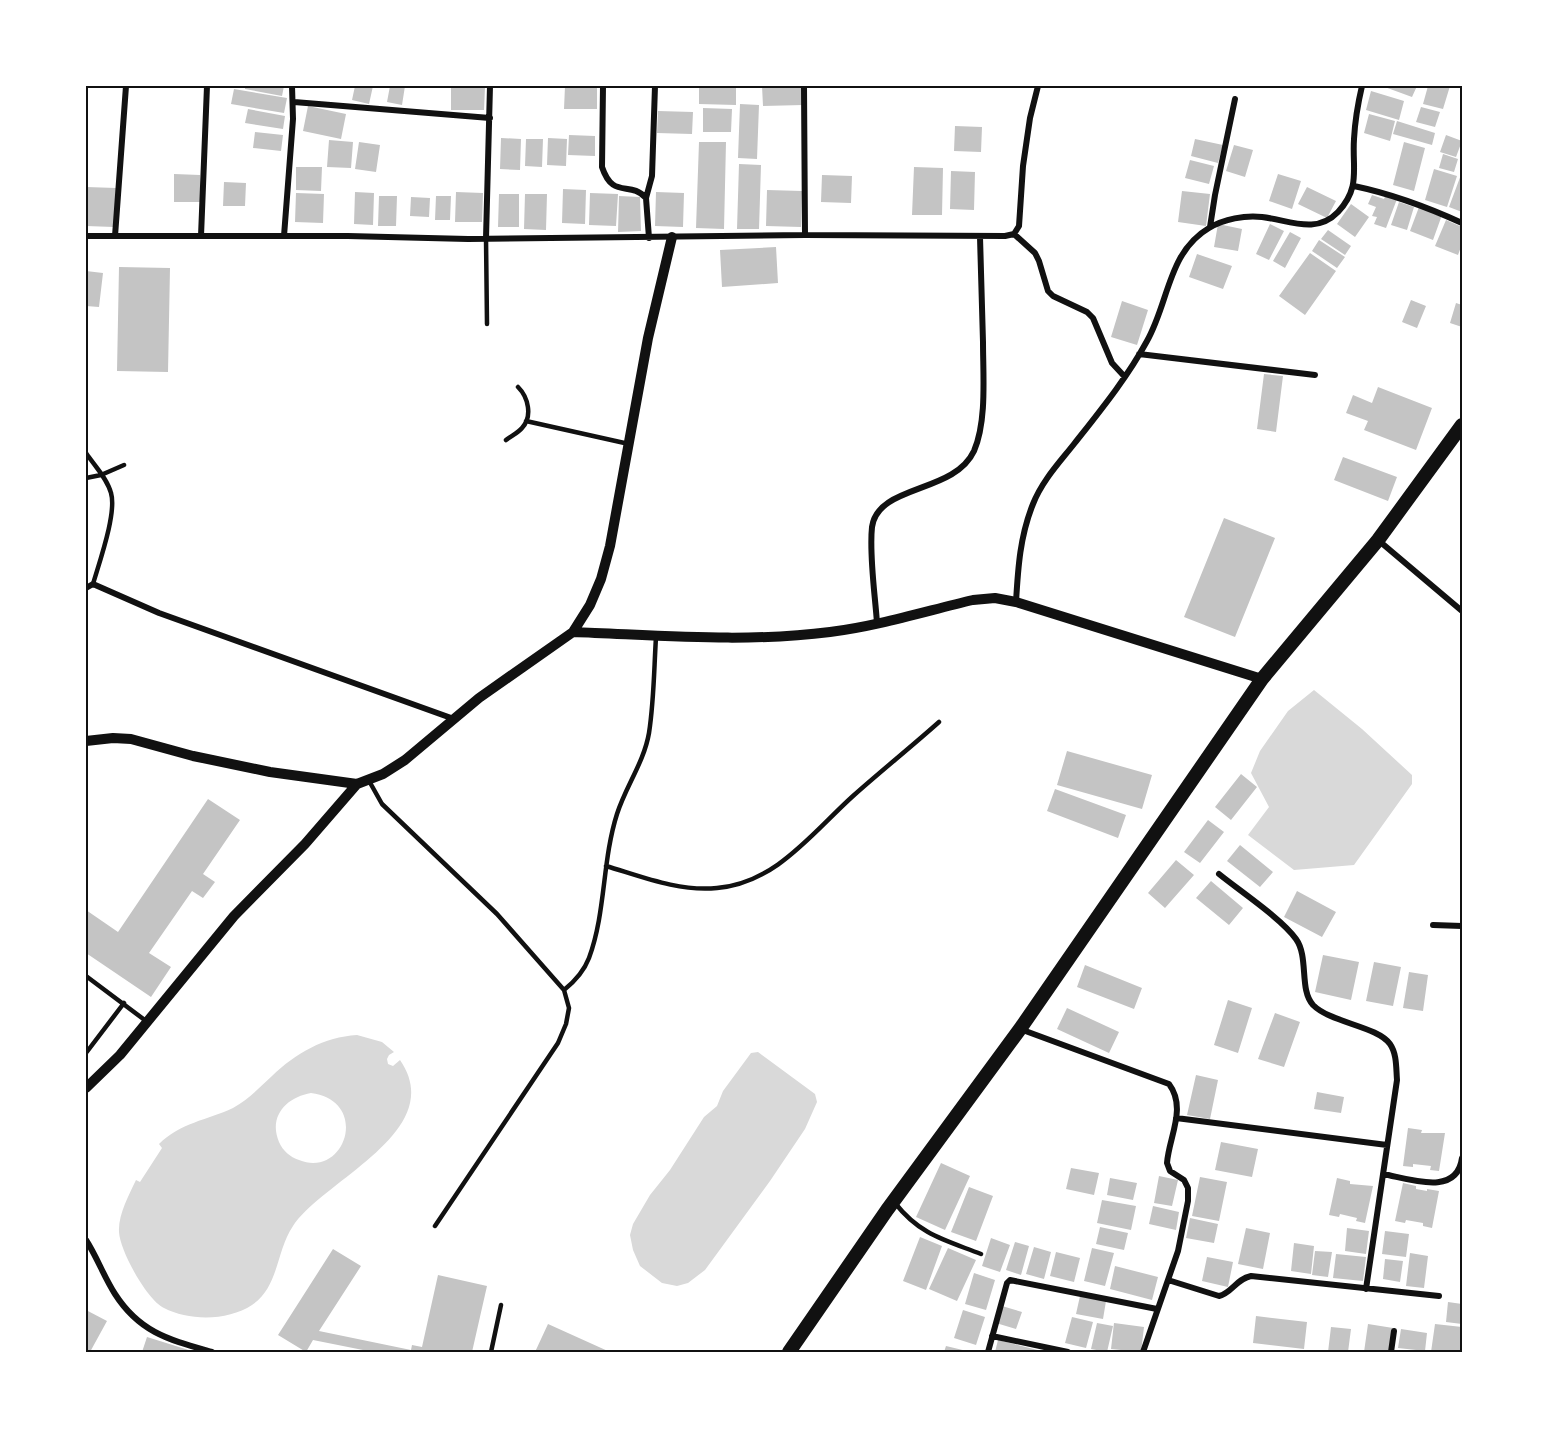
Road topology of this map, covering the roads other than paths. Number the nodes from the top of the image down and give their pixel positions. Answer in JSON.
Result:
{"nodes":[{"id":1,"x":126,"y":86,"type":"edge"},
{"id":2,"x":207,"y":86,"type":"edge"},
{"id":3,"x":292,"y":86,"type":"edge"},
{"id":4,"x":490,"y":86,"type":"edge"},
{"id":5,"x":603,"y":86,"type":"edge"},
{"id":6,"x":655,"y":86,"type":"edge"},
{"id":7,"x":804,"y":86,"type":"edge"},
{"id":8,"x":1038,"y":86,"type":"edge"},
{"id":9,"x":1362,"y":86,"type":"edge"},
{"id":10,"x":1235,"y":99,"type":"dead end"},
{"id":11,"x":294,"y":102,"type":"junction"},
{"id":12,"x":490,"y":118,"type":"junction"},
{"id":13,"x":1354,"y":186,"type":"junction"},
{"id":14,"x":646,"y":198,"type":"junction"},
{"id":15,"x":1462,"y":223,"type":"edge"},
{"id":16,"x":1210,"y":227,"type":"junction"},
{"id":17,"x":1014,"y":234,"type":"junction"},
{"id":18,"x":86,"y":236,"type":"edge"},
{"id":19,"x":115,"y":236,"type":"junction"},
{"id":20,"x":201,"y":236,"type":"junction"},
{"id":21,"x":284,"y":236,"type":"junction"},
{"id":22,"x":806,"y":236,"type":"junction"},
{"id":23,"x":672,"y":237,"type":"junction"},
{"id":24,"x":980,"y":237,"type":"junction"},
{"id":25,"x":486,"y":238,"type":"junction"},
{"id":26,"x":649,"y":238,"type":"junction"},
{"id":27,"x":487,"y":324,"type":"dead end"},
{"id":28,"x":1139,"y":354,"type":"junction"},
{"id":29,"x":1315,"y":375,"type":"dead end"},
{"id":30,"x":1124,"y":376,"type":"junction"},
{"id":31,"x":518,"y":387,"type":"dead end"},
{"id":32,"x":526,"y":421,"type":"junction"},
{"id":33,"x":1462,"y":425,"type":"edge"},
{"id":34,"x":506,"y":440,"type":"dead end"},
{"id":35,"x":628,"y":444,"type":"junction"},
{"id":36,"x":86,"y":453,"type":"edge"},
{"id":37,"x":124,"y":465,"type":"dead end"},
{"id":38,"x":101,"y":474,"type":"junction"},
{"id":39,"x":86,"y":478,"type":"edge"},
{"id":40,"x":1378,"y":540,"type":"junction"},
{"id":41,"x":93,"y":584,"type":"junction"},
{"id":42,"x":86,"y":588,"type":"edge"},
{"id":43,"x":1016,"y":602,"type":"junction"},
{"id":44,"x":1462,"y":610,"type":"edge"},
{"id":45,"x":877,"y":623,"type":"junction"},
{"id":46,"x":573,"y":632,"type":"junction"},
{"id":47,"x":656,"y":635,"type":"junction"},
{"id":48,"x":1262,"y":679,"type":"junction"},
{"id":49,"x":454,"y":719,"type":"junction"},
{"id":50,"x":939,"y":722,"type":"dead end"},
{"id":51,"x":86,"y":741,"type":"edge"},
{"id":52,"x":368,"y":779,"type":"junction"},
{"id":53,"x":357,"y":784,"type":"junction"},
{"id":54,"x":606,"y":866,"type":"junction"},
{"id":55,"x":1219,"y":874,"type":"dead end"},
{"id":56,"x":1433,"y":925,"type":"dead end"},
{"id":57,"x":1462,"y":926,"type":"edge"},
{"id":58,"x":86,"y":976,"type":"edge"},
{"id":59,"x":564,"y":990,"type":"junction"},
{"id":60,"x":124,"y":1003,"type":"junction"},
{"id":61,"x":147,"y":1021,"type":"junction"},
{"id":62,"x":1020,"y":1029,"type":"junction"},
{"id":63,"x":86,"y":1053,"type":"edge"},
{"id":64,"x":86,"y":1088,"type":"edge"},
{"id":65,"x":1176,"y":1118,"type":"junction"},
{"id":66,"x":1387,"y":1145,"type":"junction"},
{"id":67,"x":1462,"y":1158,"type":"edge"},
{"id":68,"x":1383,"y":1174,"type":"junction"},
{"id":69,"x":893,"y":1201,"type":"junction"},
{"id":70,"x":435,"y":1226,"type":"dead end"},
{"id":71,"x":86,"y":1240,"type":"edge"},
{"id":72,"x":981,"y":1254,"type":"dead end"},
{"id":73,"x":1168,"y":1280,"type":"junction"},
{"id":74,"x":1366,"y":1289,"type":"junction"},
{"id":75,"x":1439,"y":1296,"type":"dead end"},
{"id":76,"x":501,"y":1305,"type":"dead end"},
{"id":77,"x":1157,"y":1309,"type":"junction"},
{"id":78,"x":1394,"y":1331,"type":"dead end"},
{"id":79,"x":992,"y":1336,"type":"junction"},
{"id":80,"x":212,"y":1353,"type":"edge"},
{"id":81,"x":491,"y":1353,"type":"edge"},
{"id":82,"x":789,"y":1353,"type":"edge"},
{"id":83,"x":988,"y":1353,"type":"edge"},
{"id":84,"x":1068,"y":1353,"type":"edge"},
{"id":85,"x":1143,"y":1353,"type":"edge"},
{"id":86,"x":1391,"y":1353,"type":"edge"}],
"edges":[{"from":1,"to":19,"type":"street"},
{"from":2,"to":20,"type":"street"},
{"from":3,"to":11,"type":"street"},
{"from":4,"to":12,"type":"street"},
{"from":5,"to":14,"type":"street"},
{"from":6,"to":14,"type":"street"},
{"from":7,"to":22,"type":"street"},
{"from":8,"to":17,"type":"street"},
{"from":9,"to":13,"type":"street"},
{"from":10,"to":16,"type":"street"},
{"from":11,"to":12,"type":"street"},
{"from":11,"to":21,"type":"street"},
{"from":12,"to":25,"type":"street"},
{"from":13,"to":15,"type":"street"},
{"from":13,"to":16,"type":"street"},
{"from":14,"to":26,"type":"street"},
{"from":16,"to":28,"type":"street"},
{"from":17,"to":24,"type":"street"},
{"from":17,"to":30,"type":"street"},
{"from":18,"to":19,"type":"street"},
{"from":19,"to":20,"type":"street"},
{"from":20,"to":21,"type":"street"},
{"from":21,"to":25,"type":"street"},
{"from":22,"to":23,"type":"street"},
{"from":22,"to":24,"type":"street"},
{"from":23,"to":26,"type":"street"},
{"from":23,"to":35,"type":"street"},
{"from":24,"to":45,"type":"street"},
{"from":25,"to":26,"type":"street"},
{"from":25,"to":27,"type":"lane"},
{"from":28,"to":29,"type":"street"},
{"from":28,"to":30,"type":"street"},
{"from":30,"to":43,"type":"street"},
{"from":31,"to":32,"type":"lane"},
{"from":32,"to":34,"type":"lane"},
{"from":32,"to":35,"type":"lane"},
{"from":33,"to":40,"type":"highway"},
{"from":35,"to":46,"type":"street"},
{"from":36,"to":38,"type":"lane"},
{"from":37,"to":38,"type":"lane"},
{"from":38,"to":39,"type":"lane"},
{"from":38,"to":41,"type":"lane"},
{"from":40,"to":44,"type":"street"},
{"from":40,"to":48,"type":"highway"},
{"from":41,"to":42,"type":"street"},
{"from":41,"to":49,"type":"street"},
{"from":43,"to":45,"type":"street"},
{"from":43,"to":48,"type":"street"},
{"from":45,"to":47,"type":"street"},
{"from":46,"to":47,"type":"street"},
{"from":46,"to":49,"type":"street"},
{"from":47,"to":54,"type":"lane"},
{"from":48,"to":62,"type":"highway"},
{"from":49,"to":52,"type":"street"},
{"from":50,"to":54,"type":"lane"},
{"from":51,"to":53,"type":"street"},
{"from":52,"to":53,"type":"street"},
{"from":52,"to":59,"type":"lane"},
{"from":53,"to":61,"type":"street"},
{"from":54,"to":59,"type":"lane"},
{"from":55,"to":66,"type":"street"},
{"from":56,"to":57,"type":"street"},
{"from":58,"to":60,"type":"lane"},
{"from":59,"to":70,"type":"lane"},
{"from":60,"to":61,"type":"lane"},
{"from":60,"to":63,"type":"lane"},
{"from":61,"to":64,"type":"street"},
{"from":62,"to":65,"type":"street"},
{"from":62,"to":69,"type":"highway"},
{"from":65,"to":66,"type":"street"},
{"from":65,"to":73,"type":"street"},
{"from":66,"to":68,"type":"street"},
{"from":67,"to":68,"type":"street"},
{"from":68,"to":74,"type":"street"},
{"from":69,"to":72,"type":"lane"},
{"from":69,"to":82,"type":"highway"},
{"from":71,"to":80,"type":"street"},
{"from":73,"to":74,"type":"street"},
{"from":73,"to":77,"type":"street"},
{"from":74,"to":75,"type":"street"},
{"from":76,"to":81,"type":"lane"},
{"from":77,"to":79,"type":"street"},
{"from":77,"to":85,"type":"street"},
{"from":78,"to":86,"type":"street"},
{"from":79,"to":83,"type":"street"},
{"from":79,"to":84,"type":"street"}]}
